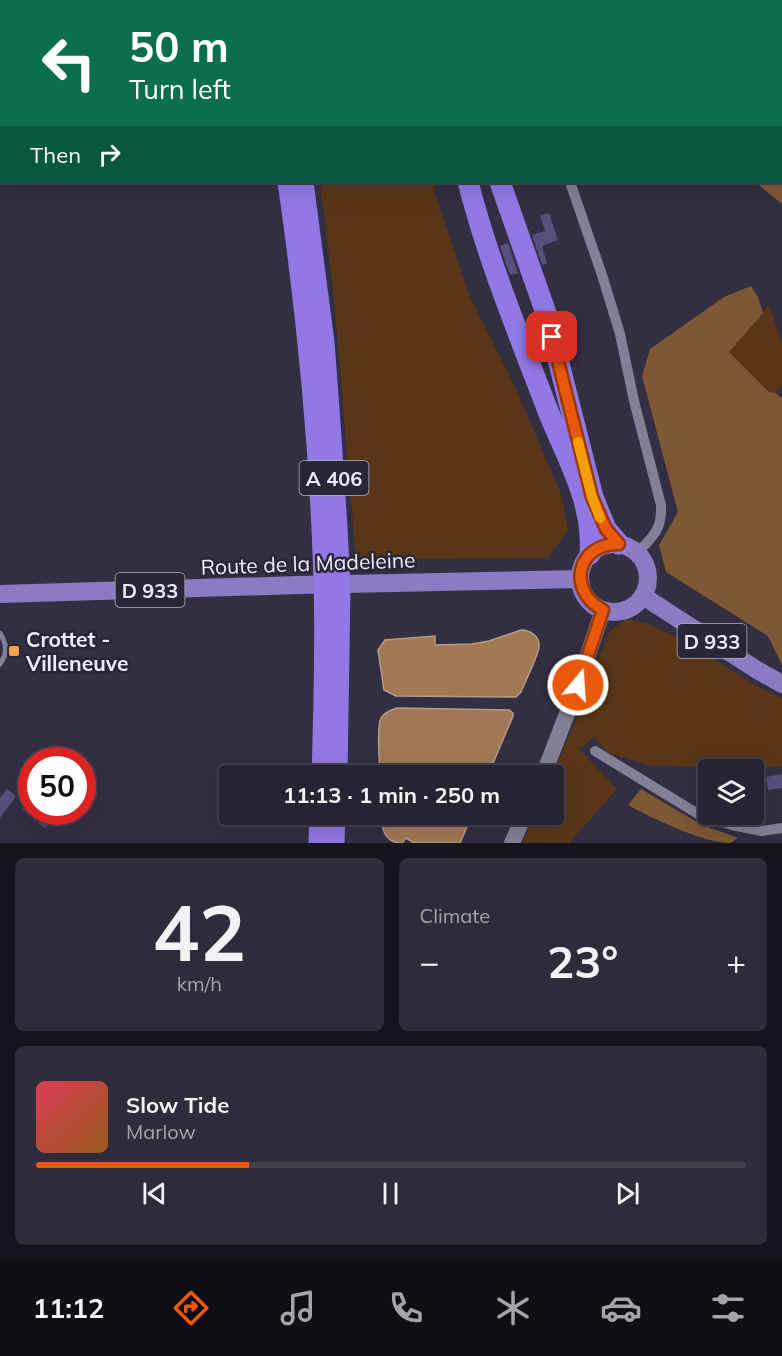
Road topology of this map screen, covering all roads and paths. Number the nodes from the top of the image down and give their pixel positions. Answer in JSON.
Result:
{"nodes":[{"id":1,"x":288,"y":183,"type":"edge"},
{"id":2,"x":303,"y":183,"type":"edge"},
{"id":3,"x":468,"y":183,"type":"edge"},
{"id":4,"x":500,"y":183,"type":"edge"},
{"id":5,"x":570,"y":183,"type":"edge"},
{"id":6,"x":628,"y":548,"type":"junction"},
{"id":7,"x":590,"y":554,"type":"junction"},
{"id":8,"x":580,"y":579,"type":"junction"},
{"id":9,"x":0,"y":594,"type":"edge"},
{"id":10,"x":643,"y":596,"type":"junction"},
{"id":11,"x":603,"y":610,"type":"junction"},
{"id":12,"x":0,"y":633,"type":"edge"},
{"id":13,"x":0,"y":664,"type":"edge"},
{"id":14,"x":782,"y":684,"type":"edge"},
{"id":15,"x":595,"y":750,"type":"dead end"},
{"id":16,"x":322,"y":765,"type":"edge"},
{"id":17,"x":337,"y":765,"type":"edge"},
{"id":18,"x":547,"y":765,"type":"edge"},
{"id":19,"x":320,"y":825,"type":"edge"},
{"id":20,"x":335,"y":825,"type":"edge"},
{"id":21,"x":520,"y":825,"type":"edge"},
{"id":22,"x":782,"y":828,"type":"edge"},
{"id":23,"x":319,"y":843,"type":"edge"},
{"id":24,"x":334,"y":843,"type":"edge"},
{"id":25,"x":512,"y":843,"type":"edge"}],
"edges":[{"from":1,"to":16,"type":"highway","number":"A 406"},
{"from":2,"to":17,"type":"highway","number":"A 406"},
{"from":3,"to":7,"type":"highway"},
{"from":4,"to":6,"type":"highway"},
{"from":5,"to":6,"type":"street"},
{"from":6,"to":7,"type":"main road"},
{"from":6,"to":10,"type":"main road"},
{"from":7,"to":8,"type":"main road"},
{"from":8,"to":9,"type":"main road","name":"Route de la Madeleine","number":"D 933"},
{"from":8,"to":11,"type":"main road"},
{"from":10,"to":11,"type":"main road"},
{"from":10,"to":14,"type":"main road","number":"D 933"},
{"from":11,"to":18,"type":"main road"},
{"from":12,"to":13,"type":"lane"},
{"from":15,"to":22,"type":"street"},
{"from":19,"to":23,"type":"highway"},
{"from":20,"to":24,"type":"highway"},
{"from":21,"to":25,"type":"main road"}]}
